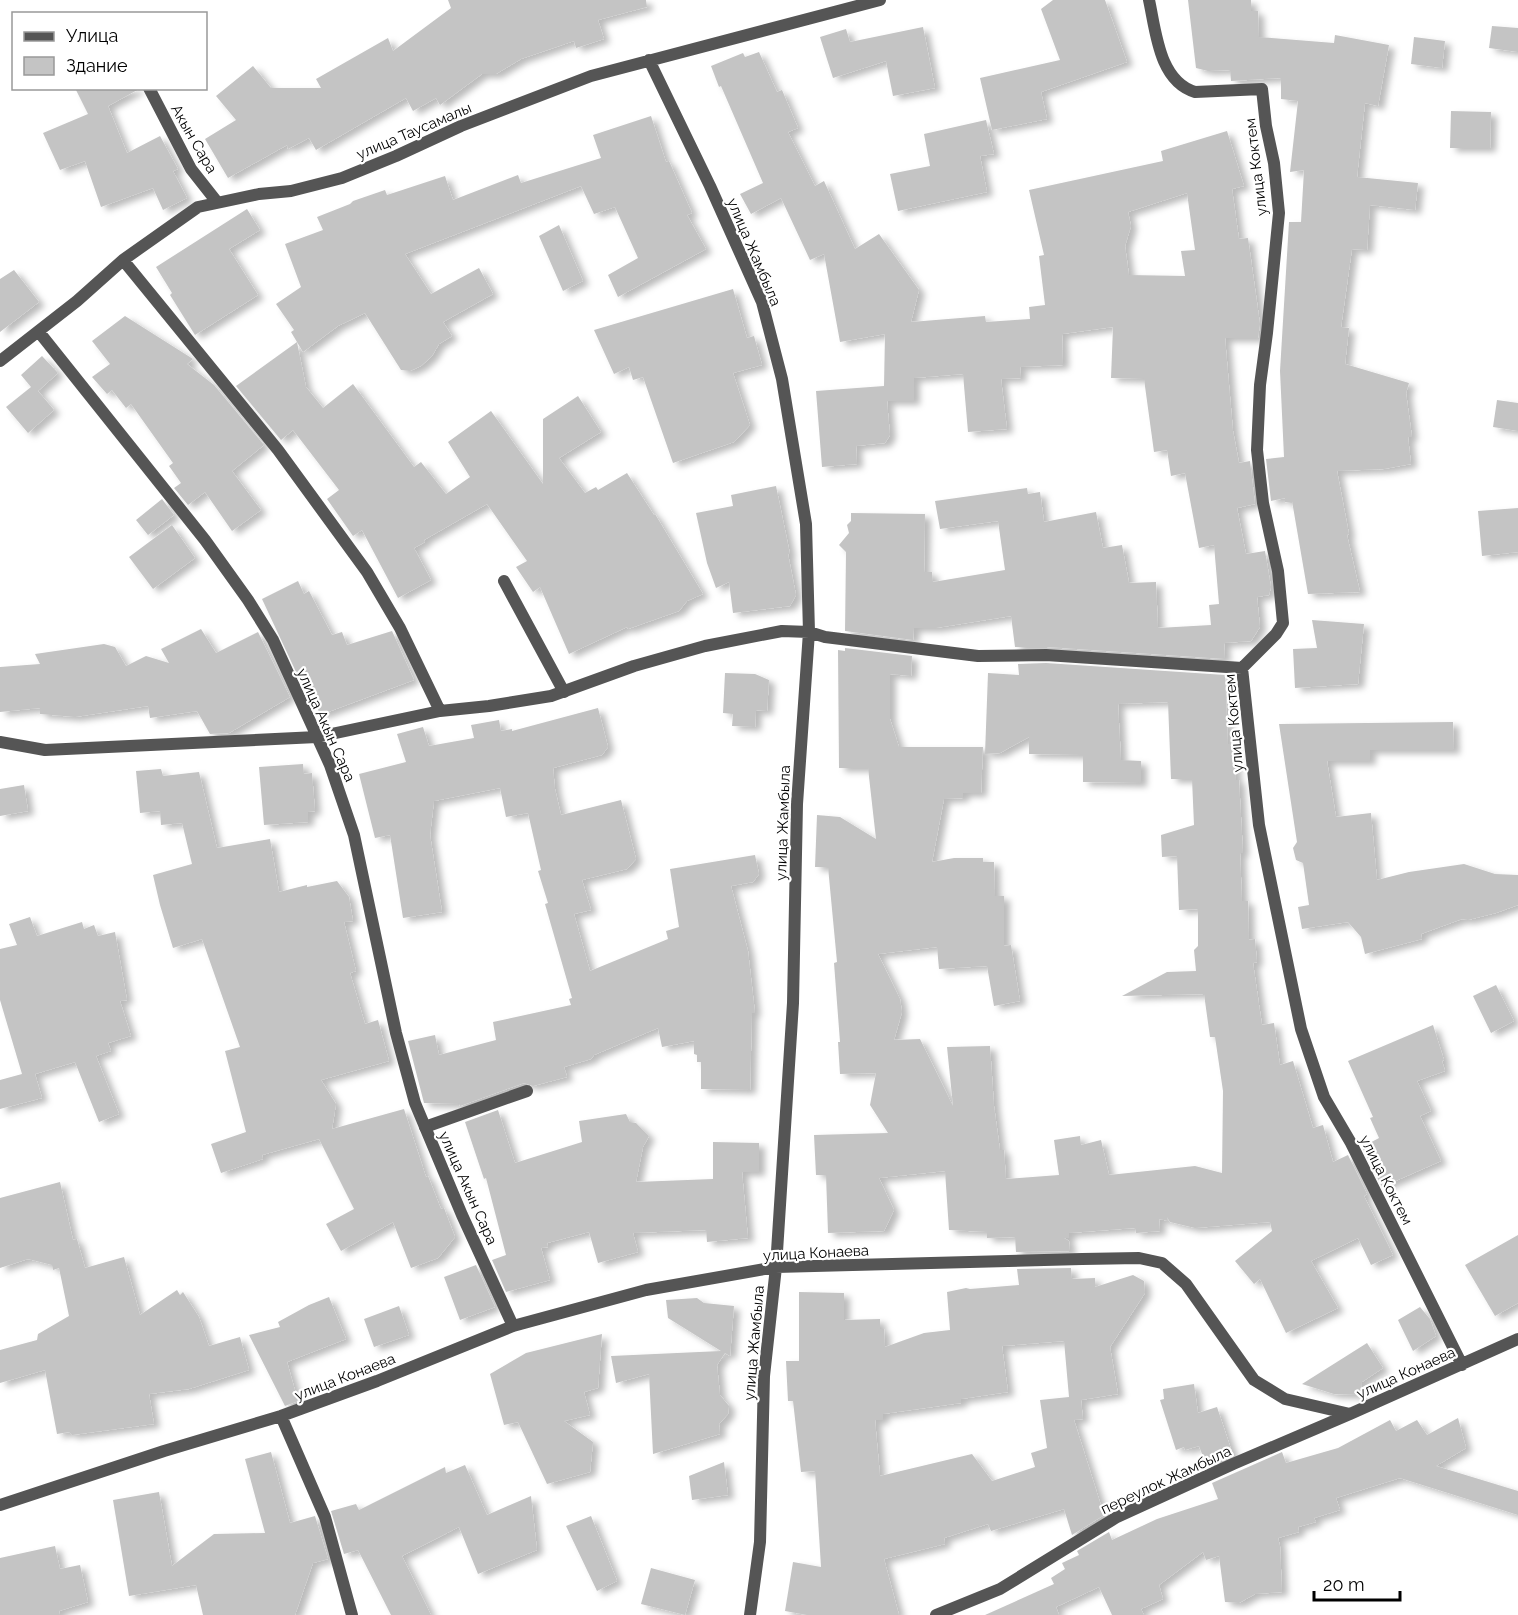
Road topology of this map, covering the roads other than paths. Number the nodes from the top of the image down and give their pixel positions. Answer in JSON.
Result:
{"nodes":[{"id":1,"x":880,"y":0,"type":"edge"},
{"id":2,"x":1149,"y":0,"type":"edge"},
{"id":3,"x":649,"y":60,"type":"junction"},
{"id":4,"x":150,"y":90,"type":"edge"},
{"id":5,"x":217,"y":202,"type":"junction"},
{"id":6,"x":123,"y":260,"type":"junction"},
{"id":7,"x":39,"y":332,"type":"junction"},
{"id":8,"x":0,"y":361,"type":"edge"},
{"id":9,"x":504,"y":581,"type":"dead end"},
{"id":10,"x":809,"y":632,"type":"junction"},
{"id":11,"x":1242,"y":668,"type":"junction"},
{"id":12,"x":564,"y":692,"type":"junction"},
{"id":13,"x":440,"y":711,"type":"junction"},
{"id":14,"x":317,"y":737,"type":"junction"},
{"id":15,"x":0,"y":742,"type":"edge"},
{"id":16,"x":527,"y":1091,"type":"dead end"},
{"id":17,"x":425,"y":1127,"type":"junction"},
{"id":18,"x":776,"y":1267,"type":"junction"},
{"id":19,"x":513,"y":1326,"type":"junction"},
{"id":20,"x":1518,"y":1339,"type":"edge"},
{"id":21,"x":1462,"y":1365,"type":"junction"},
{"id":22,"x":1350,"y":1414,"type":"junction"},
{"id":23,"x":281,"y":1416,"type":"junction"},
{"id":24,"x":0,"y":1506,"type":"edge"},
{"id":25,"x":352,"y":1615,"type":"edge"},
{"id":26,"x":750,"y":1615,"type":"edge"},
{"id":27,"x":936,"y":1615,"type":"edge"}],
"edges":[{"from":1,"to":3,"type":"street","name":"улица Таусамалы"},
{"from":2,"to":11,"type":"street","name":"улица Коктем"},
{"from":3,"to":5,"type":"street","name":"улица Таусамалы"},
{"from":3,"to":10,"type":"street","name":"улица Жамбыла"},
{"from":4,"to":5,"type":"street","name":"Акын Сара"},
{"from":5,"to":6,"type":"street","name":"улица Таусамалы"},
{"from":6,"to":7,"type":"street","name":"улица Таусамалы"},
{"from":6,"to":13,"type":"street"},
{"from":7,"to":8,"type":"street","name":"улица Таусамалы"},
{"from":7,"to":14,"type":"street","name":"улица Акын Сара"},
{"from":9,"to":12,"type":"street"},
{"from":10,"to":11,"type":"street"},
{"from":10,"to":12,"type":"street"},
{"from":10,"to":18,"type":"street","name":"улица Жамбыла"},
{"from":11,"to":21,"type":"street","name":"улица Коктем"},
{"from":12,"to":13,"type":"street"},
{"from":13,"to":14,"type":"street"},
{"from":14,"to":15,"type":"street"},
{"from":14,"to":17,"type":"street","name":"улица Акын Сара"},
{"from":16,"to":17,"type":"street"},
{"from":17,"to":19,"type":"street","name":"улица Акын Сара"},
{"from":18,"to":19,"type":"street","name":"улица Конаева"},
{"from":18,"to":22,"type":"street","name":"улица Конаева"},
{"from":18,"to":26,"type":"street","name":"улица Жамбыла"},
{"from":19,"to":23,"type":"street","name":"улица Конаева"},
{"from":20,"to":21,"type":"street","name":"улица Конаева"},
{"from":21,"to":22,"type":"street","name":"улица Конаева"},
{"from":22,"to":27,"type":"street","name":"переулок Жамбыла"},
{"from":23,"to":24,"type":"street","name":"улица Конаева"},
{"from":23,"to":25,"type":"street"}]}
